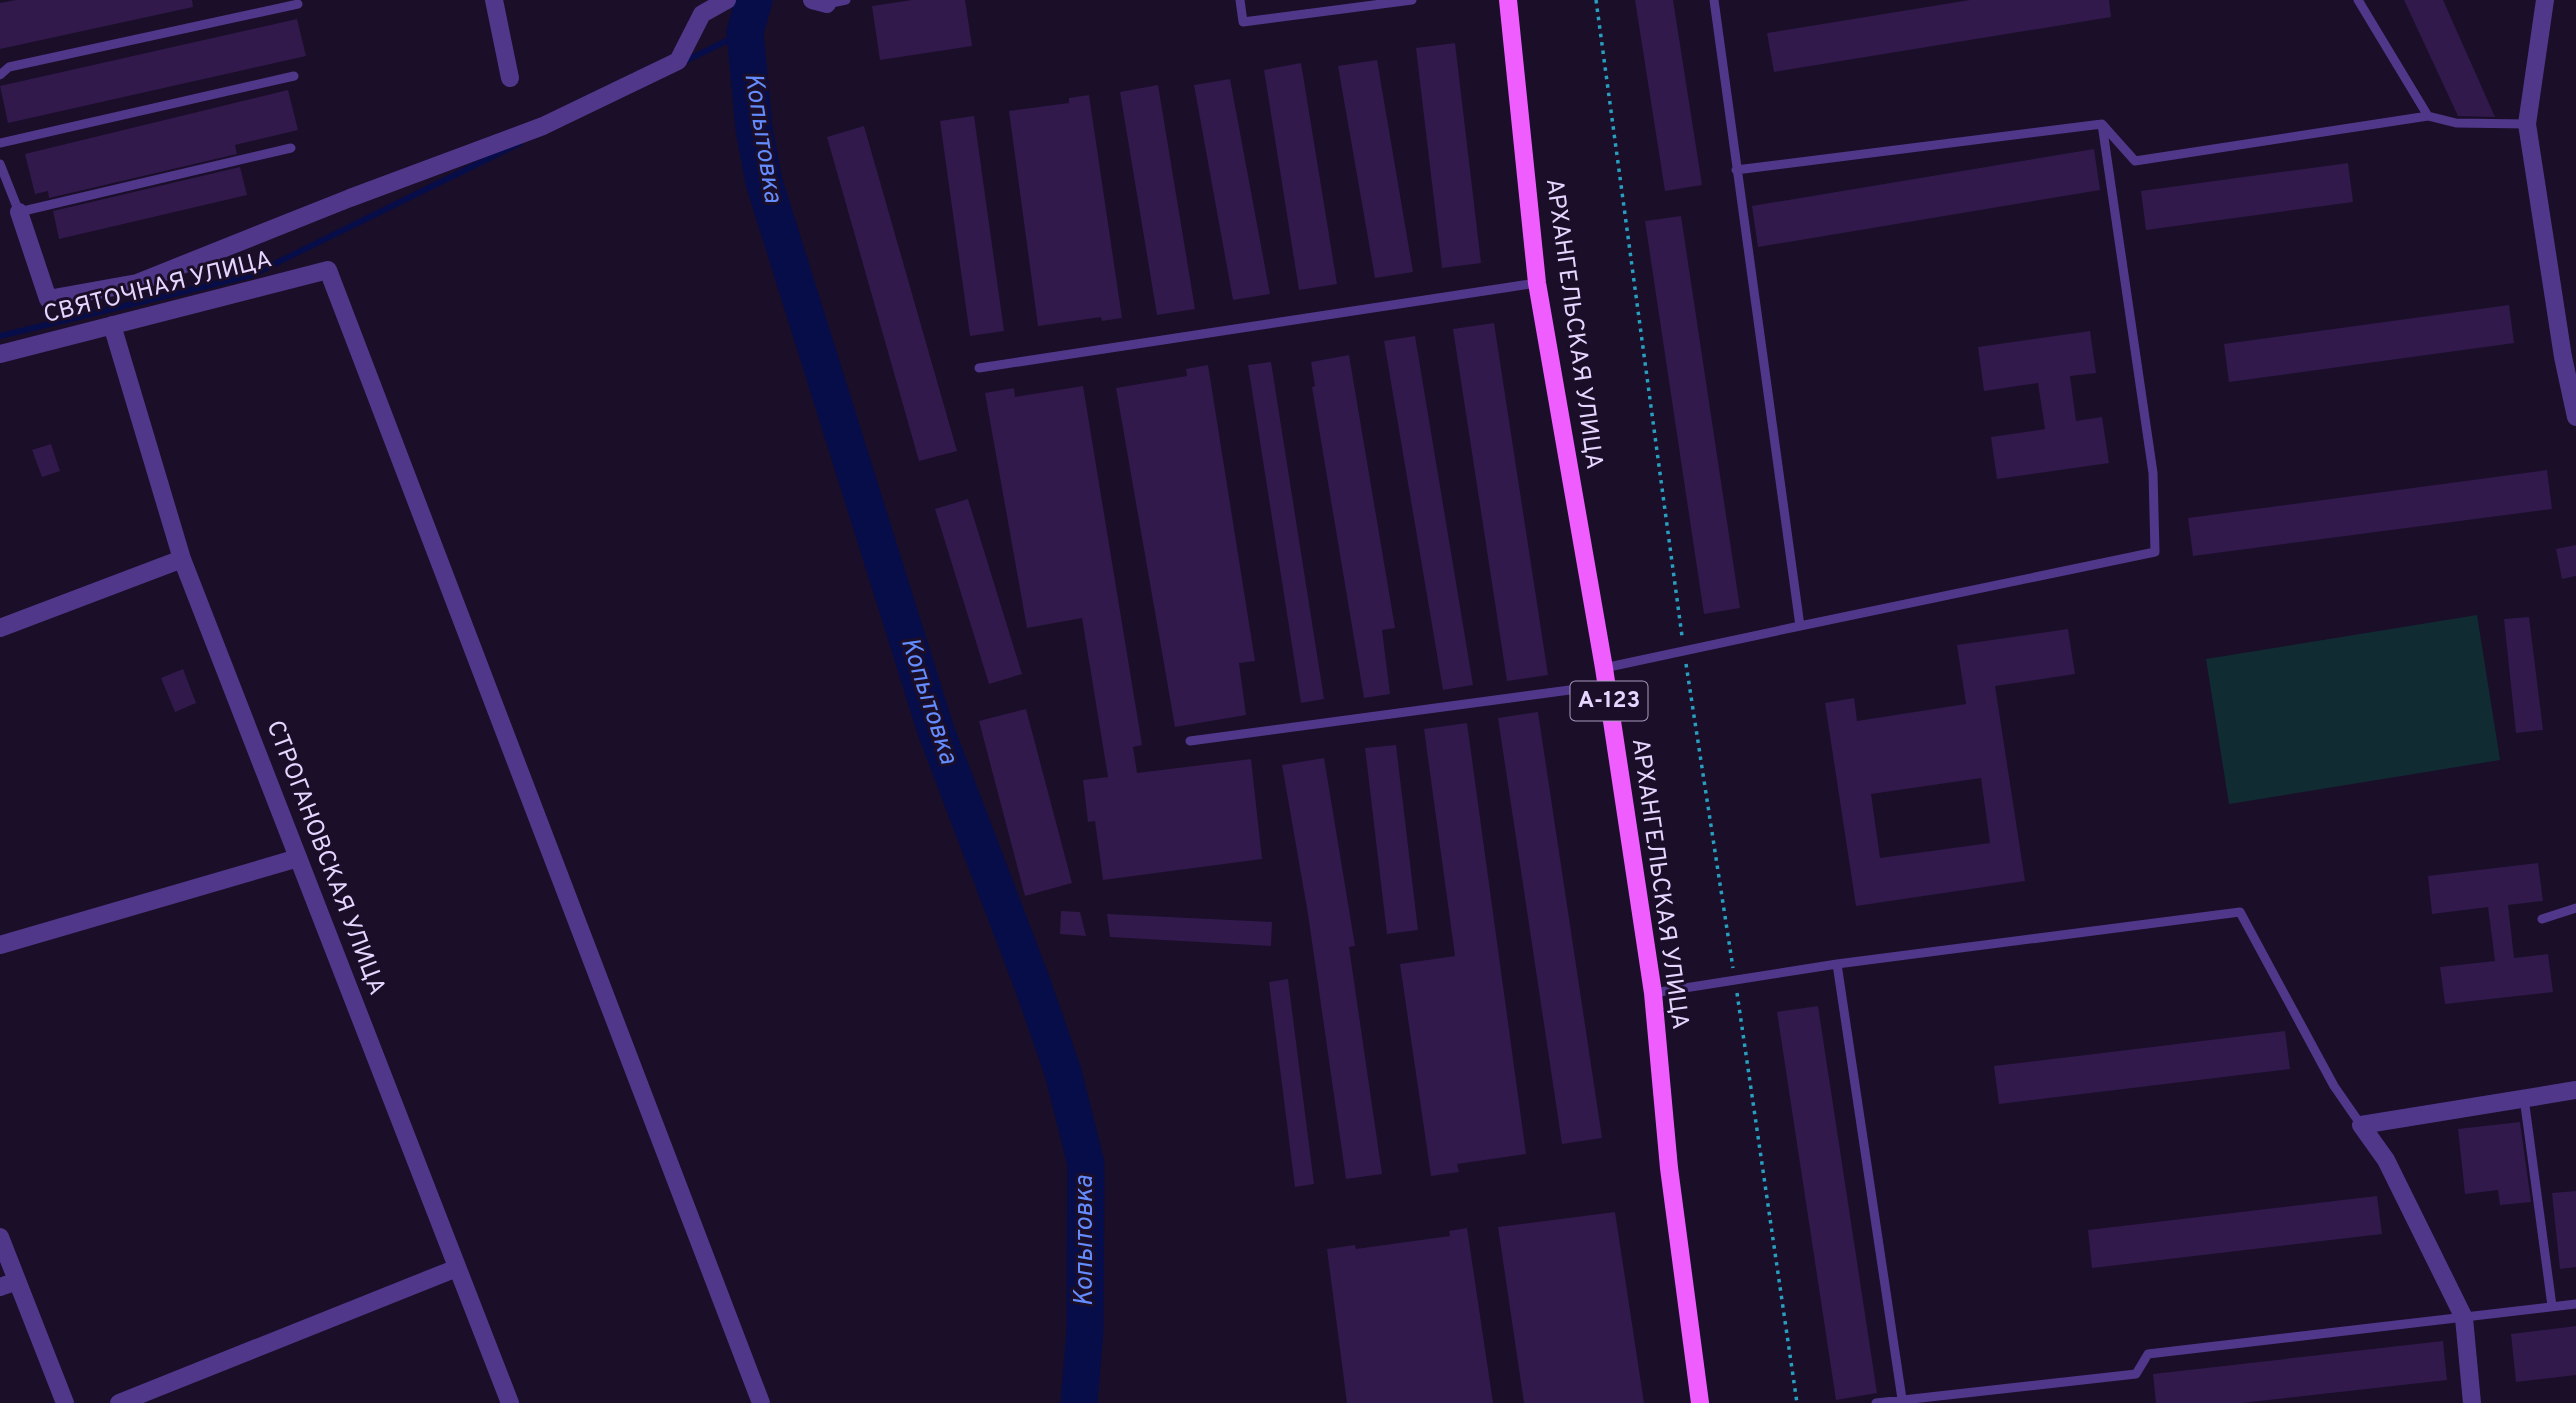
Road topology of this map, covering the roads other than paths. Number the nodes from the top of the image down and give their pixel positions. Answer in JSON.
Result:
{"nodes":[{"id":1,"x":494,"y":0,"type":"edge"},
{"id":2,"x":727,"y":0,"type":"edge"},
{"id":3,"x":846,"y":0,"type":"edge"},
{"id":4,"x":1240,"y":0,"type":"edge"},
{"id":5,"x":1412,"y":0,"type":"edge"},
{"id":6,"x":1508,"y":0,"type":"edge"},
{"id":7,"x":1714,"y":0,"type":"edge"},
{"id":8,"x":2358,"y":0,"type":"edge"},
{"id":9,"x":2545,"y":0,"type":"edge"},
{"id":10,"x":820,"y":2,"type":"edge"},
{"id":11,"x":298,"y":4,"type":"dead end"},
{"id":12,"x":0,"y":75,"type":"edge"},
{"id":13,"x":294,"y":76,"type":"dead end"},
{"id":14,"x":510,"y":78,"type":"dead end"},
{"id":15,"x":2428,"y":116,"type":"junction"},
{"id":16,"x":2102,"y":124,"type":"junction"},
{"id":17,"x":2527,"y":124,"type":"junction"},
{"id":18,"x":0,"y":143,"type":"edge"},
{"id":19,"x":291,"y":148,"type":"dead end"},
{"id":20,"x":1,"y":167,"type":"edge"},
{"id":21,"x":1737,"y":170,"type":"junction"},
{"id":22,"x":19,"y":212,"type":"junction"},
{"id":23,"x":1537,"y":283,"type":"junction"},
{"id":24,"x":112,"y":325,"type":"junction"},
{"id":25,"x":0,"y":354,"type":"edge"},
{"id":26,"x":978,"y":368,"type":"dead end"},
{"id":27,"x":2576,"y":417,"type":"edge"},
{"id":28,"x":182,"y":559,"type":"junction"},
{"id":29,"x":1800,"y":626,"type":"junction"},
{"id":30,"x":0,"y":628,"type":"edge"},
{"id":31,"x":1606,"y":676,"type":"junction"},
{"id":32,"x":1190,"y":741,"type":"dead end"},
{"id":33,"x":298,"y":858,"type":"junction"},
{"id":34,"x":2576,"y":908,"type":"edge"},
{"id":35,"x":2542,"y":919,"type":"dead end"},
{"id":36,"x":0,"y":945,"type":"edge"},
{"id":37,"x":1837,"y":964,"type":"junction"},
{"id":38,"x":1653,"y":993,"type":"junction"},
{"id":39,"x":2576,"y":1090,"type":"edge"},
{"id":40,"x":2524,"y":1098,"type":"junction"},
{"id":41,"x":2361,"y":1125,"type":"junction"},
{"id":42,"x":0,"y":1237,"type":"edge"},
{"id":43,"x":457,"y":1268,"type":"junction"},
{"id":44,"x":9,"y":1284,"type":"edge"},
{"id":45,"x":2576,"y":1304,"type":"edge"},
{"id":46,"x":2552,"y":1306,"type":"junction"},
{"id":47,"x":2464,"y":1318,"type":"junction"},
{"id":48,"x":1902,"y":1399,"type":"junction"},
{"id":49,"x":65,"y":1403,"type":"edge"},
{"id":50,"x":119,"y":1403,"type":"edge"},
{"id":51,"x":510,"y":1403,"type":"edge"},
{"id":52,"x":761,"y":1403,"type":"edge"},
{"id":53,"x":1700,"y":1403,"type":"edge"},
{"id":54,"x":1876,"y":1403,"type":"edge"},
{"id":55,"x":2472,"y":1403,"type":"edge"}],
"edges":[{"from":1,"to":14,"type":"street"},
{"from":2,"to":22,"type":"street"},
{"from":3,"to":10,"type":"lane"},
{"from":4,"to":5,"type":"lane"},
{"from":6,"to":23,"type":"main road","name":"АРХАНГЕЛЬСКАЯ УЛИЦА","number":"А-123"},
{"from":7,"to":21,"type":"lane"},
{"from":8,"to":15,"type":"lane"},
{"from":9,"to":17,"type":"street"},
{"from":11,"to":12,"type":"lane"},
{"from":13,"to":18,"type":"lane"},
{"from":15,"to":16,"type":"lane"},
{"from":15,"to":17,"type":"lane"},
{"from":16,"to":21,"type":"lane"},
{"from":16,"to":29,"type":"lane"},
{"from":17,"to":27,"type":"street"},
{"from":19,"to":22,"type":"lane"},
{"from":20,"to":22,"type":"lane"},
{"from":21,"to":29,"type":"lane"},
{"from":23,"to":26,"type":"lane"},
{"from":23,"to":31,"type":"main road","name":"АРХАНГЕЛЬСКАЯ УЛИЦА","number":"А-123"},
{"from":24,"to":25,"type":"street","name":"СВЯТОЧНАЯ УЛИЦА"},
{"from":24,"to":28,"type":"street","name":"СТРОГАНОВСКАЯ УЛИЦА"},
{"from":24,"to":52,"type":"street","name":"СВЯТОЧНАЯ УЛИЦА"},
{"from":28,"to":30,"type":"street"},
{"from":28,"to":33,"type":"street","name":"СТРОГАНОВСКАЯ УЛИЦА"},
{"from":29,"to":31,"type":"lane"},
{"from":31,"to":32,"type":"lane"},
{"from":31,"to":38,"type":"main road","name":"АРХАНГЕЛЬСКАЯ УЛИЦА","number":"А-123"},
{"from":33,"to":36,"type":"street"},
{"from":33,"to":43,"type":"street","name":"СТРОГАНОВСКАЯ УЛИЦА"},
{"from":34,"to":35,"type":"lane"},
{"from":37,"to":38,"type":"lane"},
{"from":37,"to":41,"type":"lane"},
{"from":37,"to":48,"type":"lane"},
{"from":38,"to":53,"type":"main road","name":"АРХАНГЕЛЬСКАЯ УЛИЦА","number":"А-123"},
{"from":39,"to":40,"type":"street"},
{"from":40,"to":41,"type":"street"},
{"from":40,"to":46,"type":"lane"},
{"from":41,"to":47,"type":"street"},
{"from":42,"to":44,"type":"street"},
{"from":43,"to":50,"type":"street"},
{"from":43,"to":51,"type":"street","name":"СТРОГАНОВСКАЯ УЛИЦА"},
{"from":44,"to":49,"type":"street"},
{"from":45,"to":46,"type":"lane"},
{"from":46,"to":47,"type":"lane"},
{"from":47,"to":48,"type":"lane"},
{"from":47,"to":55,"type":"street"},
{"from":48,"to":54,"type":"lane"}]}
